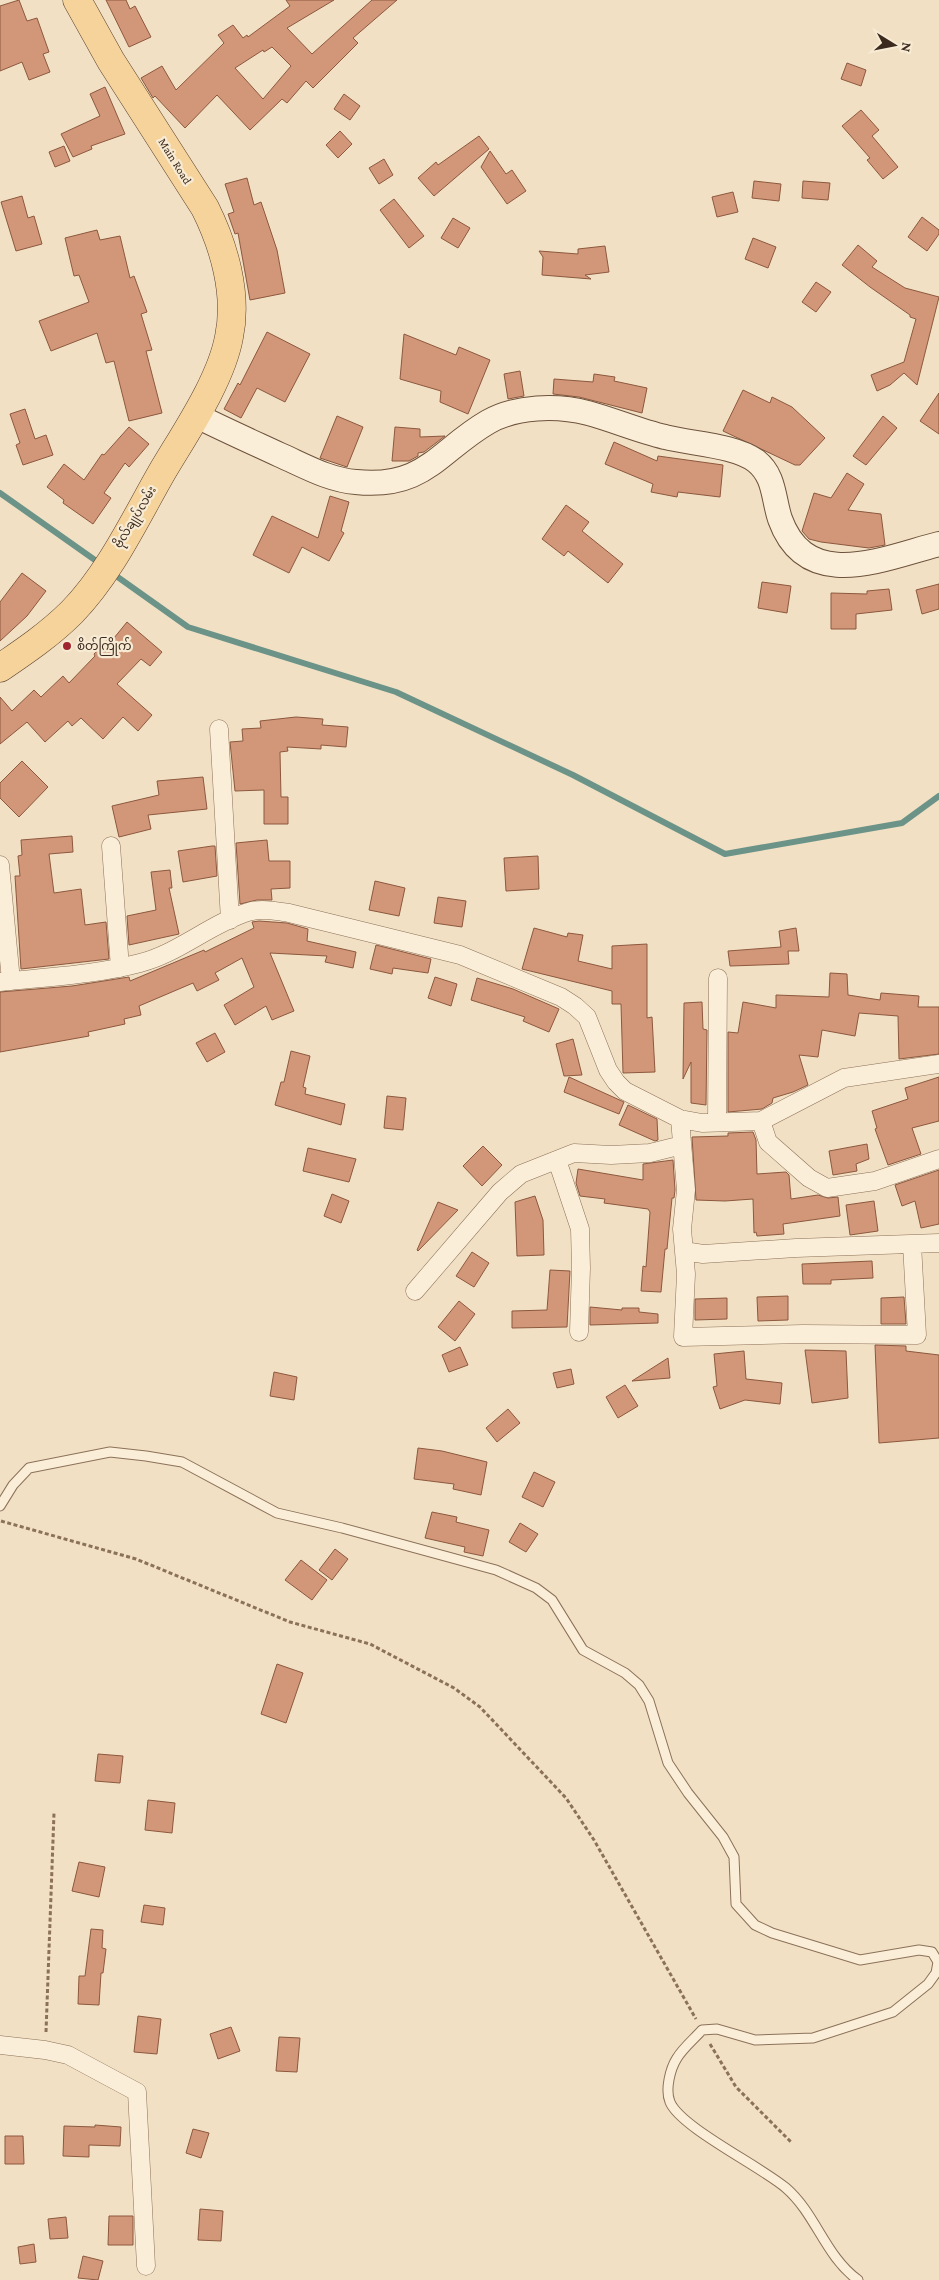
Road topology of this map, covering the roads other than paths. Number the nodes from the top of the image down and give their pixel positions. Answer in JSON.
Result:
{"nodes":[{"id":1,"x":77,"y":0,"type":"edge"},
{"id":2,"x":230,"y":336,"type":"joint"},
{"id":3,"x":195,"y":415,"type":"junction"},
{"id":4,"x":939,"y":544,"type":"edge"},
{"id":5,"x":0,"y":668,"type":"edge"},
{"id":6,"x":219,"y":729,"type":"dead end"},
{"id":7,"x":110,"y":846,"type":"dead end"},
{"id":8,"x":0,"y":865,"type":"edge"},
{"id":9,"x":230,"y":920,"type":"junction"},
{"id":10,"x":120,"y":968,"type":"junction"},
{"id":11,"x":718,"y":978,"type":"dead end"},
{"id":12,"x":6,"y":981,"type":"edge"},
{"id":13,"x":939,"y":1064,"type":"edge"},
{"id":14,"x":680,"y":1118,"type":"junction"},
{"id":15,"x":761,"y":1121,"type":"junction"},
{"id":16,"x":717,"y":1122,"type":"junction"},
{"id":17,"x":682,"y":1145,"type":"junction"},
{"id":18,"x":939,"y":1159,"type":"edge"},
{"id":19,"x":557,"y":1160,"type":"junction"},
{"id":20,"x":939,"y":1243,"type":"edge"},
{"id":21,"x":912,"y":1244,"type":"junction"},
{"id":22,"x":684,"y":1251,"type":"junction"},
{"id":23,"x":415,"y":1291,"type":"dead end"},
{"id":24,"x":579,"y":1332,"type":"dead end"},
{"id":25,"x":0,"y":1506,"type":"edge"},
{"id":26,"x":0,"y":2045,"type":"edge"},
{"id":27,"x":146,"y":2266,"type":"dead end"},
{"id":28,"x":858,"y":2280,"type":"edge"}],
"edges":[{"from":1,"to":2,"type":"main road","name":"Main Road"},
{"from":2,"to":3,"type":"main road","name":"ဗိုလ်‌ချုပ်‌လမ်း"},
{"from":3,"to":4,"type":"street"},
{"from":3,"to":5,"type":"main road","name":"ဗိုလ်‌ချုပ်‌လမ်း"},
{"from":6,"to":9,"type":"street"},
{"from":7,"to":10,"type":"street"},
{"from":8,"to":12,"type":"street"},
{"from":9,"to":10,"type":"street"},
{"from":9,"to":14,"type":"street"},
{"from":10,"to":12,"type":"street"},
{"from":11,"to":16,"type":"street"},
{"from":13,"to":15,"type":"street"},
{"from":14,"to":16,"type":"street"},
{"from":14,"to":17,"type":"street"},
{"from":15,"to":16,"type":"street"},
{"from":15,"to":18,"type":"street"},
{"from":17,"to":19,"type":"street"},
{"from":17,"to":22,"type":"street"},
{"from":19,"to":23,"type":"street"},
{"from":19,"to":24,"type":"street"},
{"from":20,"to":21,"type":"street"},
{"from":21,"to":22,"type":"street"},
{"from":21,"to":22,"type":"street"},
{"from":25,"to":28,"type":"lane"},
{"from":26,"to":27,"type":"street"}]}
